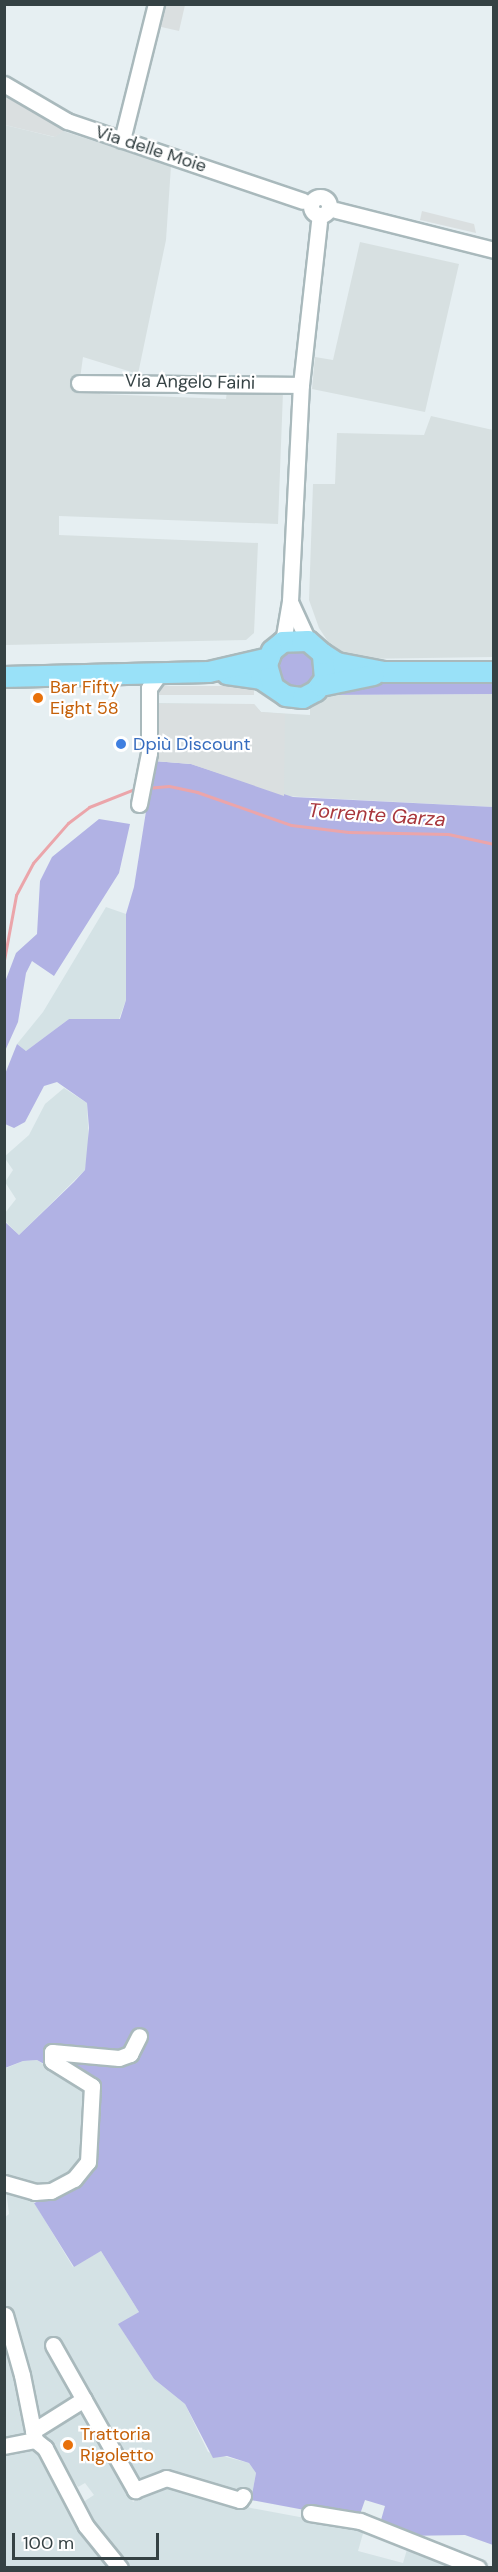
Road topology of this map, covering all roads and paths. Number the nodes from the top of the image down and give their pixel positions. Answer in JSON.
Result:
{"nodes":[{"id":1,"x":156,"y":4,"type":"edge"},
{"id":2,"x":4,"y":84,"type":"edge"},
{"id":3,"x":122,"y":140,"type":"junction"},
{"id":4,"x":320,"y":209,"type":"junction"},
{"id":5,"x":494,"y":250,"type":"edge"},
{"id":6,"x":79,"y":383,"type":"dead end"},
{"id":7,"x":301,"y":385,"type":"junction"},
{"id":8,"x":290,"y":601,"type":"junction"},
{"id":9,"x":308,"y":641,"type":"junction"},
{"id":10,"x":283,"y":642,"type":"junction"},
{"id":11,"x":323,"y":654,"type":"junction"},
{"id":12,"x":269,"y":657,"type":"junction"},
{"id":13,"x":209,"y":672,"type":"junction"},
{"id":14,"x":384,"y":672,"type":"junction"},
{"id":15,"x":494,"y":672,"type":"edge"},
{"id":16,"x":4,"y":677,"type":"edge"},
{"id":17,"x":149,"y":678,"type":"junction"},
{"id":18,"x":273,"y":686,"type":"junction"},
{"id":19,"x":321,"y":686,"type":"junction"},
{"id":20,"x":138,"y":804,"type":"dead end"},
{"id":21,"x":139,"y":2036,"type":"dead end"},
{"id":22,"x":4,"y":2183,"type":"edge"},
{"id":23,"x":5,"y":2315,"type":"edge"},
{"id":24,"x":53,"y":2345,"type":"dead end"},
{"id":25,"x":84,"y":2399,"type":"junction"},
{"id":26,"x":34,"y":2436,"type":"junction"},
{"id":27,"x":4,"y":2446,"type":"edge"},
{"id":28,"x":243,"y":2496,"type":"dead end"},
{"id":29,"x":310,"y":2513,"type":"dead end"},
{"id":30,"x":120,"y":2568,"type":"edge"},
{"id":31,"x":478,"y":2568,"type":"edge"}],
"edges":[{"from":1,"to":3,"type":"street"},
{"from":2,"to":3,"type":"street","name":"Via delle Moie"},
{"from":3,"to":4,"type":"street","name":"Via delle Moie"},
{"from":4,"to":5,"type":"street","name":"Via delle Moie"},
{"from":4,"to":7,"type":"street"},
{"from":6,"to":7,"type":"street","name":"Via Angelo Faini"},
{"from":7,"to":8,"type":"street"},
{"from":8,"to":9,"type":"street"},
{"from":8,"to":10,"type":"street"},
{"from":9,"to":10,"type":"main road"},
{"from":9,"to":11,"type":"main road"},
{"from":10,"to":12,"type":"main road"},
{"from":11,"to":14,"type":"main road"},
{"from":11,"to":19,"type":"main road"},
{"from":12,"to":13,"type":"main road"},
{"from":12,"to":18,"type":"main road"},
{"from":13,"to":17,"type":"main road"},
{"from":13,"to":18,"type":"main road"},
{"from":14,"to":15,"type":"main road"},
{"from":14,"to":19,"type":"main road"},
{"from":16,"to":17,"type":"main road"},
{"from":17,"to":20,"type":"street"},
{"from":18,"to":19,"type":"main road"},
{"from":21,"to":22,"type":"street"},
{"from":23,"to":26,"type":"street"},
{"from":24,"to":25,"type":"street"},
{"from":25,"to":26,"type":"street"},
{"from":25,"to":28,"type":"street"},
{"from":26,"to":27,"type":"street"},
{"from":26,"to":30,"type":"street"},
{"from":29,"to":31,"type":"street"}]}
